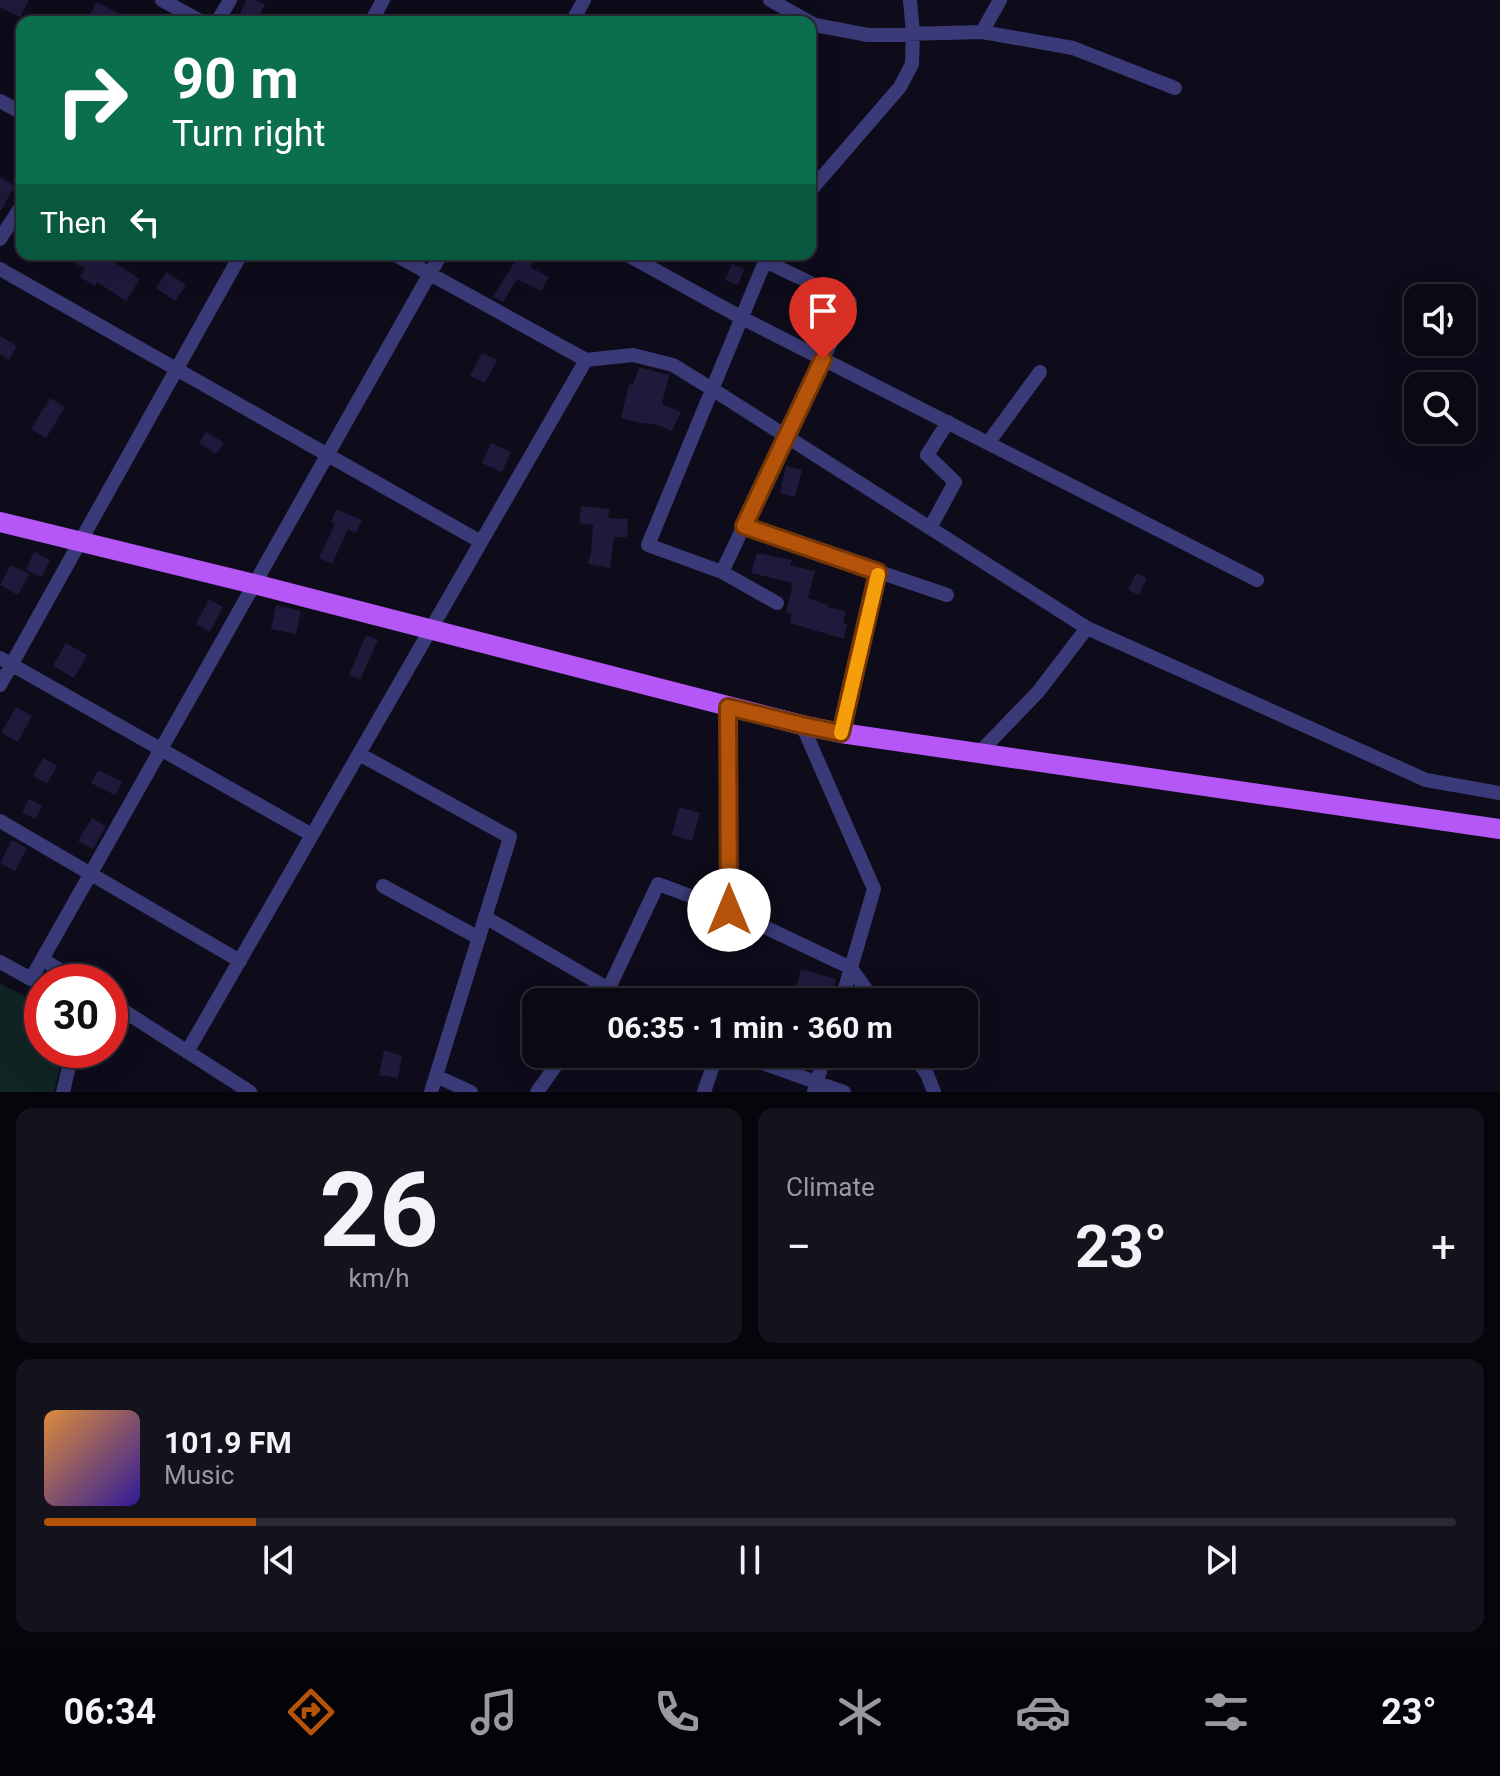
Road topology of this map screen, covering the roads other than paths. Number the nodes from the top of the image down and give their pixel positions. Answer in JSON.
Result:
{"nodes":[{"id":1,"x":162,"y":0,"type":"edge"},
{"id":2,"x":770,"y":0,"type":"edge"},
{"id":3,"x":910,"y":0,"type":"edge"},
{"id":4,"x":1000,"y":0,"type":"edge"},
{"id":5,"x":191,"y":16,"type":"edge"},
{"id":6,"x":799,"y":16,"type":"edge"},
{"id":7,"x":816,"y":25,"type":"edge"},
{"id":8,"x":982,"y":32,"type":"junction"},
{"id":9,"x":913,"y":33,"type":"junction"},
{"id":10,"x":1175,"y":88,"type":"dead end"},
{"id":11,"x":816,"y":184,"type":"edge"},
{"id":12,"x":16,"y":214,"type":"edge"},
{"id":13,"x":0,"y":239,"type":"edge"},
{"id":14,"x":238,"y":260,"type":"edge"},
{"id":15,"x":404,"y":260,"type":"edge"},
{"id":16,"x":437,"y":260,"type":"edge"},
{"id":17,"x":637,"y":260,"type":"edge"},
{"id":18,"x":766,"y":260,"type":"edge"},
{"id":19,"x":773,"y":260,"type":"edge"},
{"id":20,"x":0,"y":269,"type":"edge"},
{"id":21,"x":429,"y":274,"type":"junction"},
{"id":22,"x":742,"y":318,"type":"junction"},
{"id":23,"x":823,"y":359,"type":"junction"},
{"id":24,"x":586,"y":360,"type":"junction"},
{"id":25,"x":177,"y":369,"type":"junction"},
{"id":26,"x":1040,"y":372,"type":"dead end"},
{"id":27,"x":712,"y":389,"type":"junction"},
{"id":28,"x":948,"y":422,"type":"junction"},
{"id":29,"x":787,"y":436,"type":"junction"},
{"id":30,"x":988,"y":443,"type":"junction"},
{"id":31,"x":327,"y":454,"type":"junction"},
{"id":32,"x":0,"y":522,"type":"edge"},
{"id":33,"x":744,"y":526,"type":"junction"},
{"id":34,"x":930,"y":528,"type":"junction"},
{"id":35,"x":80,"y":542,"type":"junction"},
{"id":36,"x":481,"y":542,"type":"junction"},
{"id":37,"x":722,"y":572,"type":"junction"},
{"id":38,"x":878,"y":572,"type":"junction"},
{"id":39,"x":1257,"y":580,"type":"dead end"},
{"id":40,"x":254,"y":584,"type":"junction"},
{"id":41,"x":947,"y":595,"type":"dead end"},
{"id":42,"x":777,"y":603,"type":"dead end"},
{"id":43,"x":1087,"y":628,"type":"junction"},
{"id":44,"x":431,"y":629,"type":"junction"},
{"id":45,"x":6,"y":661,"type":"edge"},
{"id":46,"x":0,"y":685,"type":"edge"},
{"id":47,"x":728,"y":707,"type":"junction"},
{"id":48,"x":802,"y":725,"type":"junction"},
{"id":49,"x":841,"y":733,"type":"junction"},
{"id":50,"x":161,"y":749,"type":"junction"},
{"id":51,"x":979,"y":753,"type":"junction"},
{"id":52,"x":359,"y":754,"type":"junction"},
{"id":53,"x":1500,"y":793,"type":"edge"},
{"id":54,"x":0,"y":821,"type":"edge"},
{"id":55,"x":1500,"y":829,"type":"edge"},
{"id":56,"x":312,"y":835,"type":"junction"},
{"id":57,"x":90,"y":874,"type":"junction"},
{"id":58,"x":383,"y":886,"type":"dead end"},
{"id":59,"x":729,"y":910,"type":"junction"},
{"id":60,"x":485,"y":917,"type":"junction"},
{"id":61,"x":479,"y":938,"type":"junction"},
{"id":62,"x":42,"y":959,"type":"junction"},
{"id":63,"x":240,"y":961,"type":"junction"},
{"id":64,"x":0,"y":962,"type":"edge"},
{"id":65,"x":50,"y":964,"type":"edge"},
{"id":66,"x":851,"y":968,"type":"junction"},
{"id":67,"x":592,"y":988,"type":"edge"},
{"id":68,"x":608,"y":988,"type":"edge"},
{"id":69,"x":845,"y":988,"type":"edge"},
{"id":70,"x":865,"y":988,"type":"edge"},
{"id":71,"x":128,"y":1014,"type":"edge"},
{"id":72,"x":187,"y":1052,"type":"junction"},
{"id":73,"x":69,"y":1068,"type":"edge"},
{"id":74,"x":554,"y":1068,"type":"edge"},
{"id":75,"x":712,"y":1068,"type":"edge"},
{"id":76,"x":769,"y":1068,"type":"edge"},
{"id":77,"x":821,"y":1068,"type":"edge"},
{"id":78,"x":923,"y":1068,"type":"edge"},
{"id":79,"x":436,"y":1076,"type":"junction"},
{"id":80,"x":815,"y":1088,"type":"edge"},
{"id":81,"x":63,"y":1092,"type":"edge"},
{"id":82,"x":250,"y":1092,"type":"edge"},
{"id":83,"x":431,"y":1092,"type":"edge"},
{"id":84,"x":471,"y":1092,"type":"edge"},
{"id":85,"x":537,"y":1092,"type":"edge"},
{"id":86,"x":704,"y":1092,"type":"edge"},
{"id":87,"x":844,"y":1092,"type":"edge"},
{"id":88,"x":934,"y":1092,"type":"edge"}],
"edges":[{"from":1,"to":5,"type":"street"},
{"from":2,"to":6,"type":"street"},
{"from":3,"to":9,"type":"street"},
{"from":4,"to":8,"type":"street"},
{"from":7,"to":9,"type":"street"},
{"from":8,"to":9,"type":"street"},
{"from":8,"to":10,"type":"street"},
{"from":9,"to":11,"type":"street"},
{"from":12,"to":13,"type":"street"},
{"from":14,"to":25,"type":"street"},
{"from":15,"to":21,"type":"street"},
{"from":16,"to":21,"type":"street"},
{"from":17,"to":22,"type":"street"},
{"from":18,"to":22,"type":"street"},
{"from":19,"to":23,"type":"street"},
{"from":20,"to":25,"type":"street"},
{"from":21,"to":24,"type":"street"},
{"from":21,"to":31,"type":"street"},
{"from":22,"to":23,"type":"street"},
{"from":22,"to":27,"type":"street"},
{"from":23,"to":28,"type":"street"},
{"from":23,"to":29,"type":"street"},
{"from":24,"to":27,"type":"street"},
{"from":24,"to":36,"type":"street"},
{"from":25,"to":31,"type":"street"},
{"from":25,"to":35,"type":"street"},
{"from":26,"to":30,"type":"street"},
{"from":27,"to":29,"type":"street"},
{"from":27,"to":37,"type":"street"},
{"from":28,"to":30,"type":"street"},
{"from":28,"to":34,"type":"street"},
{"from":29,"to":33,"type":"street"},
{"from":29,"to":34,"type":"street"},
{"from":30,"to":39,"type":"street"},
{"from":31,"to":36,"type":"street"},
{"from":31,"to":40,"type":"street"},
{"from":32,"to":35,"type":"main road"},
{"from":33,"to":37,"type":"street"},
{"from":33,"to":38,"type":"street"},
{"from":34,"to":43,"type":"street"},
{"from":35,"to":40,"type":"main road"},
{"from":35,"to":45,"type":"street"},
{"from":36,"to":44,"type":"street"},
{"from":37,"to":42,"type":"street"},
{"from":38,"to":41,"type":"street"},
{"from":38,"to":49,"type":"street"},
{"from":40,"to":44,"type":"main road"},
{"from":40,"to":50,"type":"street"},
{"from":43,"to":51,"type":"street"},
{"from":43,"to":53,"type":"street"},
{"from":44,"to":47,"type":"main road"},
{"from":44,"to":52,"type":"street"},
{"from":45,"to":46,"type":"street"},
{"from":45,"to":50,"type":"street"},
{"from":47,"to":48,"type":"main road"},
{"from":47,"to":59,"type":"street"},
{"from":48,"to":49,"type":"main road"},
{"from":48,"to":66,"type":"street"},
{"from":49,"to":51,"type":"main road"},
{"from":50,"to":56,"type":"street"},
{"from":50,"to":57,"type":"street"},
{"from":51,"to":55,"type":"main road"},
{"from":52,"to":56,"type":"street"},
{"from":52,"to":60,"type":"street"},
{"from":54,"to":57,"type":"street"},
{"from":56,"to":63,"type":"street"},
{"from":57,"to":62,"type":"street"},
{"from":57,"to":63,"type":"street"},
{"from":58,"to":61,"type":"street"},
{"from":59,"to":66,"type":"street"},
{"from":59,"to":68,"type":"street"},
{"from":60,"to":61,"type":"street"},
{"from":60,"to":67,"type":"street"},
{"from":61,"to":79,"type":"street"},
{"from":62,"to":64,"type":"street"},
{"from":62,"to":65,"type":"street"},
{"from":63,"to":72,"type":"street"},
{"from":66,"to":69,"type":"street"},
{"from":66,"to":70,"type":"street"},
{"from":71,"to":72,"type":"street"},
{"from":72,"to":82,"type":"street"},
{"from":73,"to":81,"type":"street"},
{"from":74,"to":85,"type":"street"},
{"from":75,"to":86,"type":"street"},
{"from":76,"to":80,"type":"street"},
{"from":77,"to":80,"type":"street"},
{"from":78,"to":88,"type":"street"},
{"from":79,"to":83,"type":"street"},
{"from":79,"to":84,"type":"street"},
{"from":80,"to":87,"type":"street"}]}
